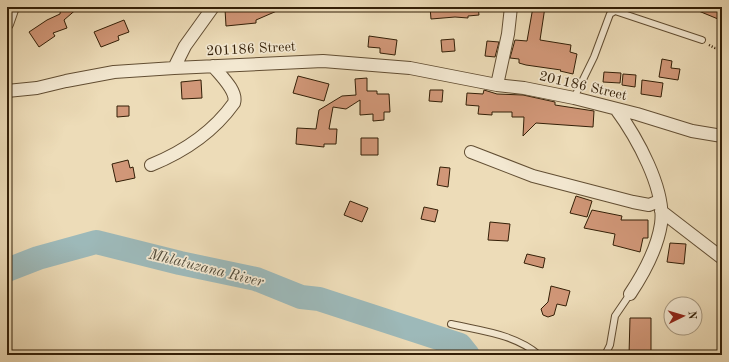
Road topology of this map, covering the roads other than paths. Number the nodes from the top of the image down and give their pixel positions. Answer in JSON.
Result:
{"nodes":[{"id":1,"x":13,"y":7,"type":"edge"},
{"id":2,"x":213,"y":7,"type":"edge"},
{"id":3,"x":511,"y":7,"type":"edge"},
{"id":4,"x":7,"y":24,"type":"edge"},
{"id":5,"x":702,"y":40,"type":"dead end"},
{"id":6,"x":213,"y":66,"type":"junction"},
{"id":7,"x":174,"y":68,"type":"junction"},
{"id":8,"x":497,"y":85,"type":"junction"},
{"id":9,"x":7,"y":91,"type":"edge"},
{"id":10,"x":574,"y":98,"type":"junction"},
{"id":11,"x":616,"y":109,"type":"junction"},
{"id":12,"x":722,"y":136,"type":"edge"},
{"id":13,"x":471,"y":152,"type":"dead end"},
{"id":14,"x":151,"y":165,"type":"dead end"},
{"id":15,"x":660,"y":206,"type":"junction"},
{"id":16,"x":721,"y":257,"type":"edge"},
{"id":17,"x":630,"y":294,"type":"joint"},
{"id":18,"x":451,"y":324,"type":"dead end"},
{"id":19,"x":539,"y":355,"type":"edge"},
{"id":20,"x":605,"y":355,"type":"edge"}],
"edges":[{"from":1,"to":4,"type":"street"},
{"from":2,"to":7,"type":"street"},
{"from":3,"to":8,"type":"street"},
{"from":5,"to":10,"type":"lane"},
{"from":6,"to":7,"type":"street","name":"201186 Street"},
{"from":6,"to":8,"type":"street","name":"201186 Street"},
{"from":6,"to":14,"type":"street"},
{"from":7,"to":9,"type":"street","name":"201186 Street"},
{"from":8,"to":10,"type":"street","name":"201186 Street"},
{"from":10,"to":11,"type":"street","name":"201186 Street"},
{"from":11,"to":12,"type":"street","name":"201186 Street"},
{"from":11,"to":15,"type":"street"},
{"from":13,"to":15,"type":"street"},
{"from":15,"to":16,"type":"street"},
{"from":15,"to":17,"type":"street"},
{"from":17,"to":20,"type":"lane"},
{"from":18,"to":19,"type":"lane"}]}
